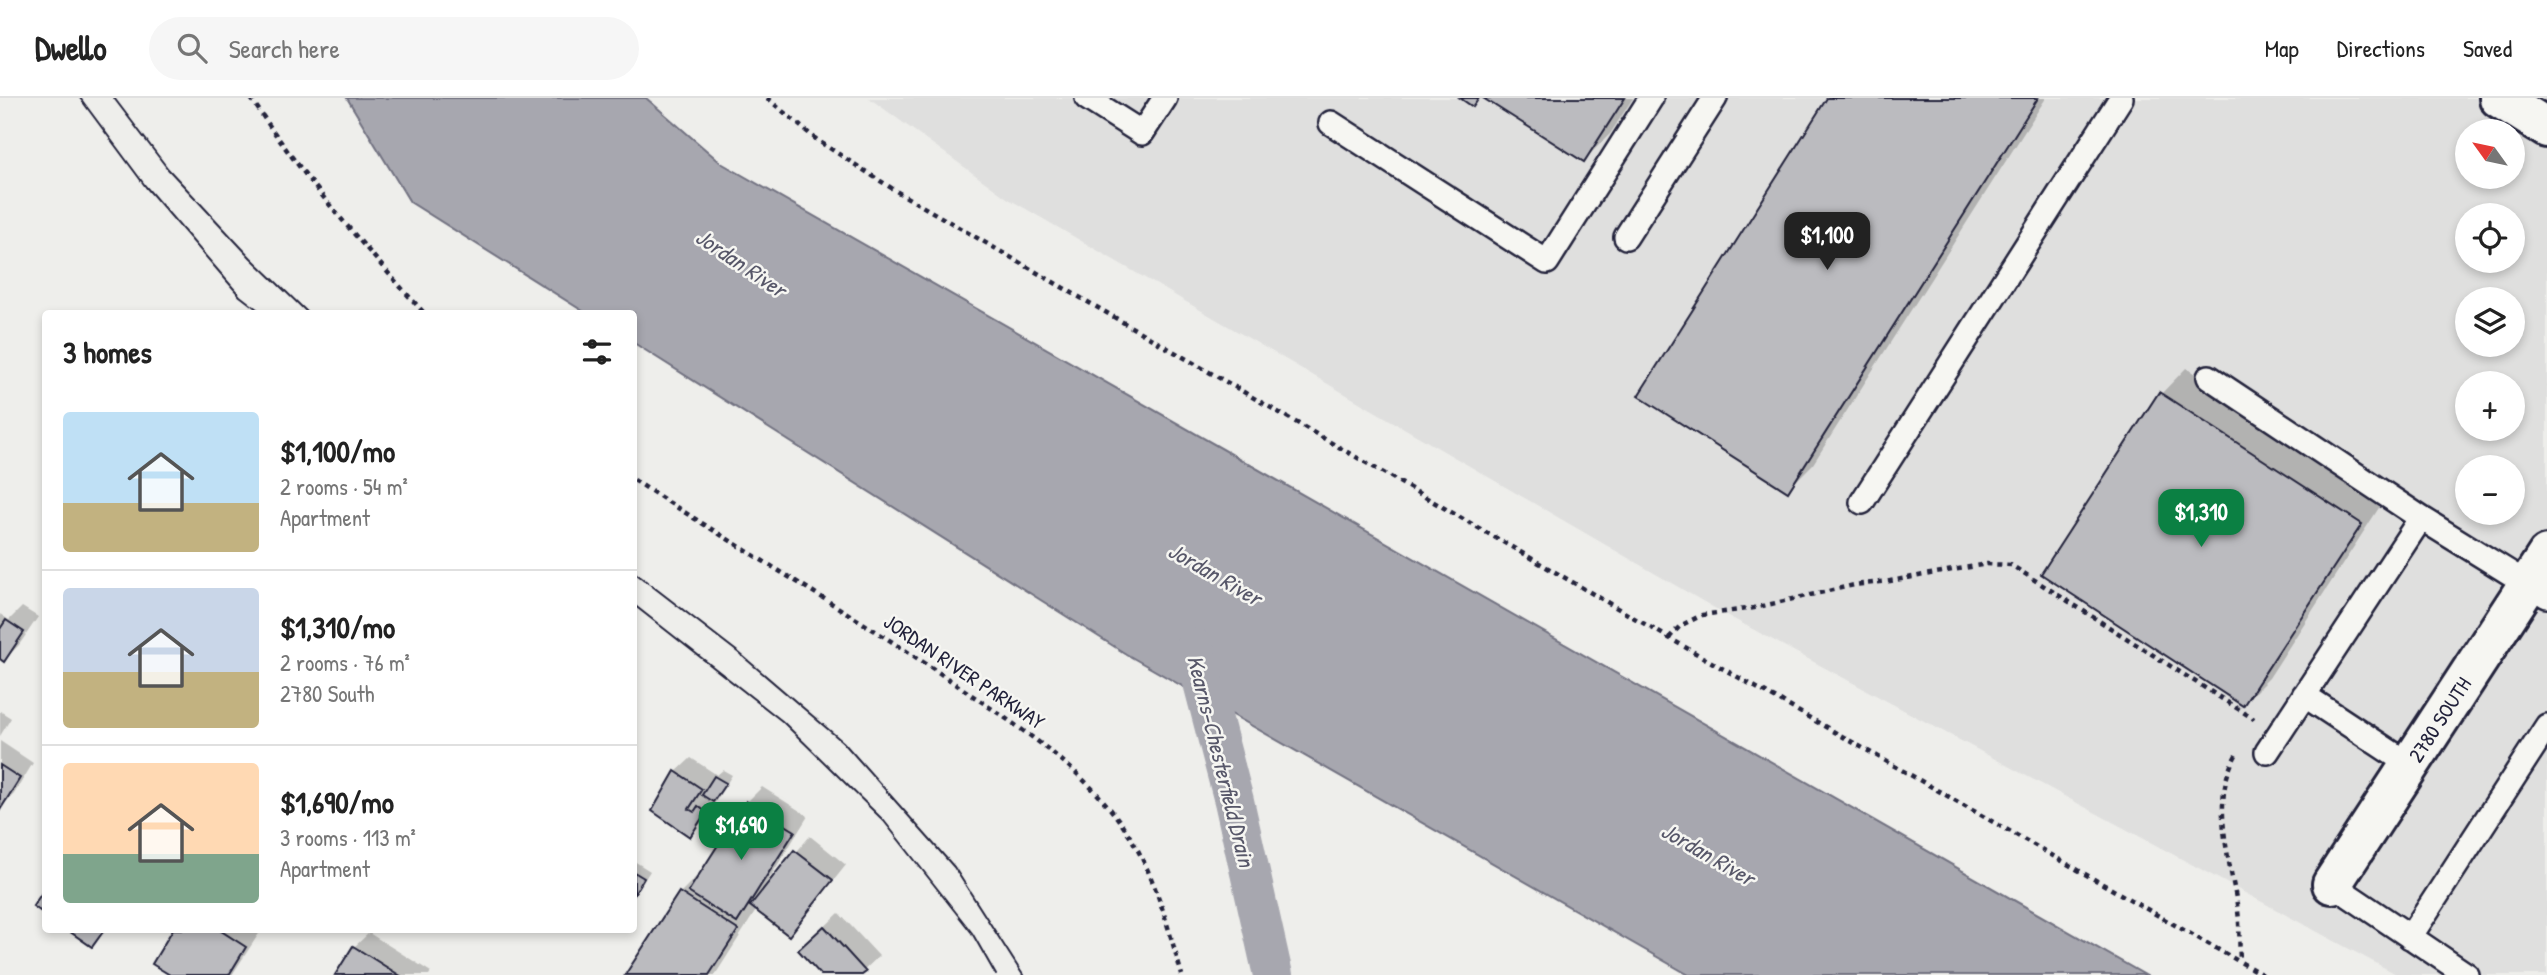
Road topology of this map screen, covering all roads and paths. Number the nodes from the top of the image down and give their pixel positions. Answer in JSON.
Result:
{"nodes":[{"id":1,"x":251,"y":98,"type":"edge"},
{"id":2,"x":767,"y":98,"type":"edge"},
{"id":3,"x":1087,"y":98,"type":"edge"},
{"id":4,"x":1165,"y":98,"type":"edge"},
{"id":5,"x":1651,"y":98,"type":"edge"},
{"id":6,"x":1716,"y":98,"type":"edge"},
{"id":7,"x":2121,"y":98,"type":"edge"},
{"id":8,"x":2499,"y":98,"type":"edge"},
{"id":9,"x":1331,"y":122,"type":"dead end"},
{"id":10,"x":2547,"y":128,"type":"edge"},
{"id":11,"x":1626,"y":237,"type":"dead end"},
{"id":12,"x":421,"y":310,"type":"edge"},
{"id":13,"x":2209,"y":377,"type":"dead end"},
{"id":14,"x":637,"y":482,"type":"edge"},
{"id":15,"x":1862,"y":502,"type":"dead end"},
{"id":16,"x":2421,"y":518,"type":"junction"},
{"id":17,"x":2541,"y":578,"type":"edge"},
{"id":18,"x":1669,"y":638,"type":"junction"},
{"id":19,"x":2304,"y":695,"type":"junction"},
{"id":20,"x":2547,"y":726,"type":"edge"},
{"id":21,"x":2251,"y":730,"type":"dead end"},
{"id":22,"x":2239,"y":751,"type":"dead end"},
{"id":23,"x":2267,"y":752,"type":"dead end"},
{"id":24,"x":2410,"y":765,"type":"junction"},
{"id":25,"x":2332,"y":884,"type":"joint"},
{"id":26,"x":2410,"y":937,"type":"junction"},
{"id":27,"x":2240,"y":961,"type":"junction"},
{"id":28,"x":1182,"y":975,"type":"edge"},
{"id":29,"x":2263,"y":975,"type":"edge"},
{"id":30,"x":2468,"y":975,"type":"edge"}],
"edges":[{"from":1,"to":12,"type":"path"},
{"from":2,"to":18,"type":"path"},
{"from":3,"to":4,"type":"lane"},
{"from":5,"to":9,"type":"lane"},
{"from":6,"to":11,"type":"lane"},
{"from":7,"to":15,"type":"lane"},
{"from":8,"to":10,"type":"street"},
{"from":13,"to":16,"type":"lane"},
{"from":14,"to":28,"type":"path","name":"JORDAN RIVER PARKWAY"},
{"from":16,"to":17,"type":"lane"},
{"from":16,"to":19,"type":"lane"},
{"from":17,"to":24,"type":"street","name":"2780 SOUTH"},
{"from":18,"to":21,"type":"path"},
{"from":18,"to":27,"type":"path"},
{"from":19,"to":23,"type":"lane"},
{"from":19,"to":24,"type":"lane"},
{"from":20,"to":26,"type":"lane"},
{"from":22,"to":27,"type":"path"},
{"from":24,"to":25,"type":"street","name":"2780 SOUTH"},
{"from":25,"to":26,"type":"lane"},
{"from":26,"to":30,"type":"lane"},
{"from":27,"to":29,"type":"path"}]}
